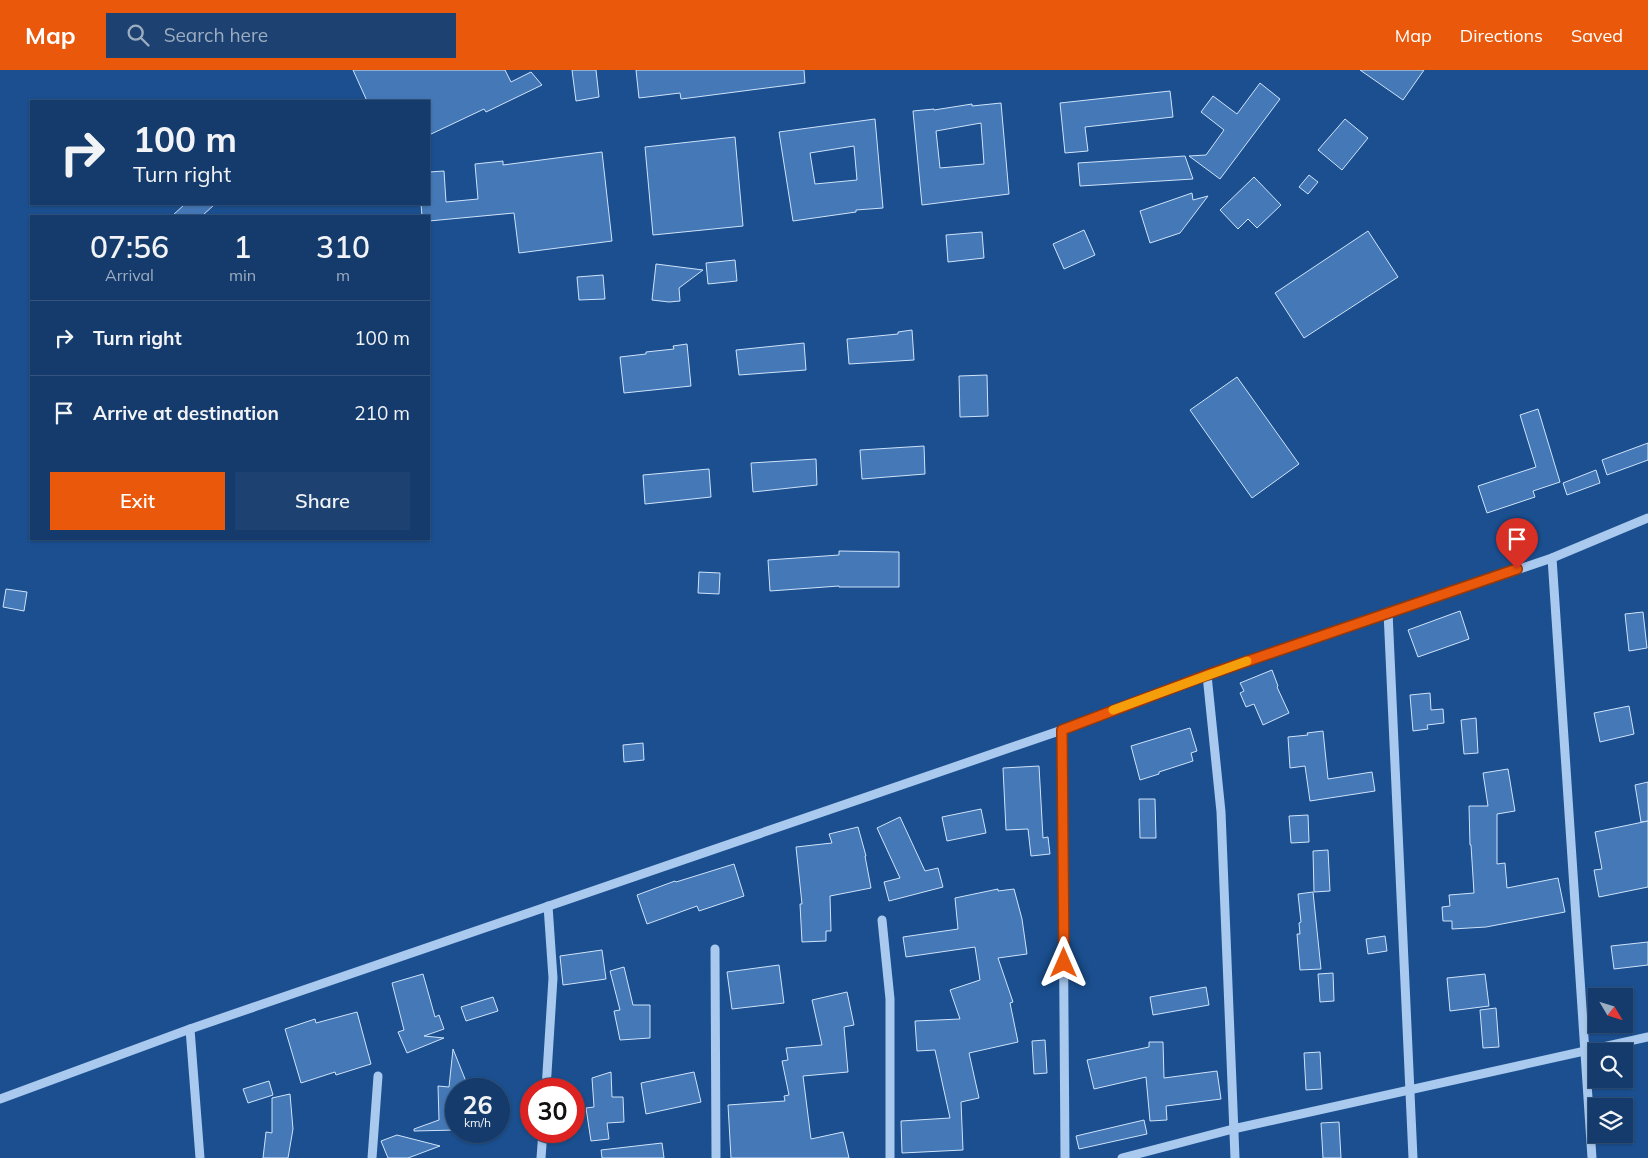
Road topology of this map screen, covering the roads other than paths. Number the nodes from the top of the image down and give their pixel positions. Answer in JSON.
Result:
{"nodes":[{"id":1,"x":1648,"y":518,"type":"edge"},
{"id":2,"x":1552,"y":558,"type":"junction"},
{"id":3,"x":1388,"y":612,"type":"junction"},
{"id":4,"x":1207,"y":675,"type":"junction"},
{"id":5,"x":1062,"y":730,"type":"junction"},
{"id":6,"x":548,"y":906,"type":"junction"},
{"id":7,"x":882,"y":920,"type":"dead end"},
{"id":8,"x":715,"y":949,"type":"dead end"},
{"id":9,"x":190,"y":1029,"type":"junction"},
{"id":10,"x":1648,"y":1037,"type":"edge"},
{"id":11,"x":1586,"y":1050,"type":"junction"},
{"id":12,"x":378,"y":1076,"type":"dead end"},
{"id":13,"x":547,"y":1078,"type":"edge"},
{"id":14,"x":1409,"y":1090,"type":"junction"},
{"id":15,"x":0,"y":1099,"type":"edge"},
{"id":16,"x":1233,"y":1129,"type":"junction"},
{"id":17,"x":542,"y":1143,"type":"edge"},
{"id":18,"x":200,"y":1158,"type":"edge"},
{"id":19,"x":372,"y":1158,"type":"edge"},
{"id":20,"x":541,"y":1158,"type":"edge"},
{"id":21,"x":716,"y":1158,"type":"edge"},
{"id":22,"x":890,"y":1158,"type":"edge"},
{"id":23,"x":1065,"y":1158,"type":"edge"},
{"id":24,"x":1122,"y":1158,"type":"edge"},
{"id":25,"x":1235,"y":1158,"type":"edge"},
{"id":26,"x":1413,"y":1158,"type":"edge"},
{"id":27,"x":1592,"y":1158,"type":"edge"}],
"edges":[{"from":1,"to":2,"type":"street"},
{"from":2,"to":3,"type":"street"},
{"from":2,"to":11,"type":"street"},
{"from":3,"to":4,"type":"street"},
{"from":3,"to":14,"type":"street"},
{"from":4,"to":5,"type":"street"},
{"from":4,"to":16,"type":"street"},
{"from":5,"to":6,"type":"street"},
{"from":5,"to":23,"type":"street"},
{"from":6,"to":9,"type":"street"},
{"from":6,"to":13,"type":"street"},
{"from":7,"to":22,"type":"street"},
{"from":8,"to":21,"type":"street"},
{"from":9,"to":15,"type":"street"},
{"from":9,"to":18,"type":"street"},
{"from":10,"to":11,"type":"street"},
{"from":11,"to":14,"type":"street"},
{"from":11,"to":27,"type":"street"},
{"from":12,"to":19,"type":"street"},
{"from":14,"to":16,"type":"street"},
{"from":14,"to":26,"type":"street"},
{"from":16,"to":24,"type":"street"},
{"from":16,"to":25,"type":"street"},
{"from":17,"to":20,"type":"street"}]}
